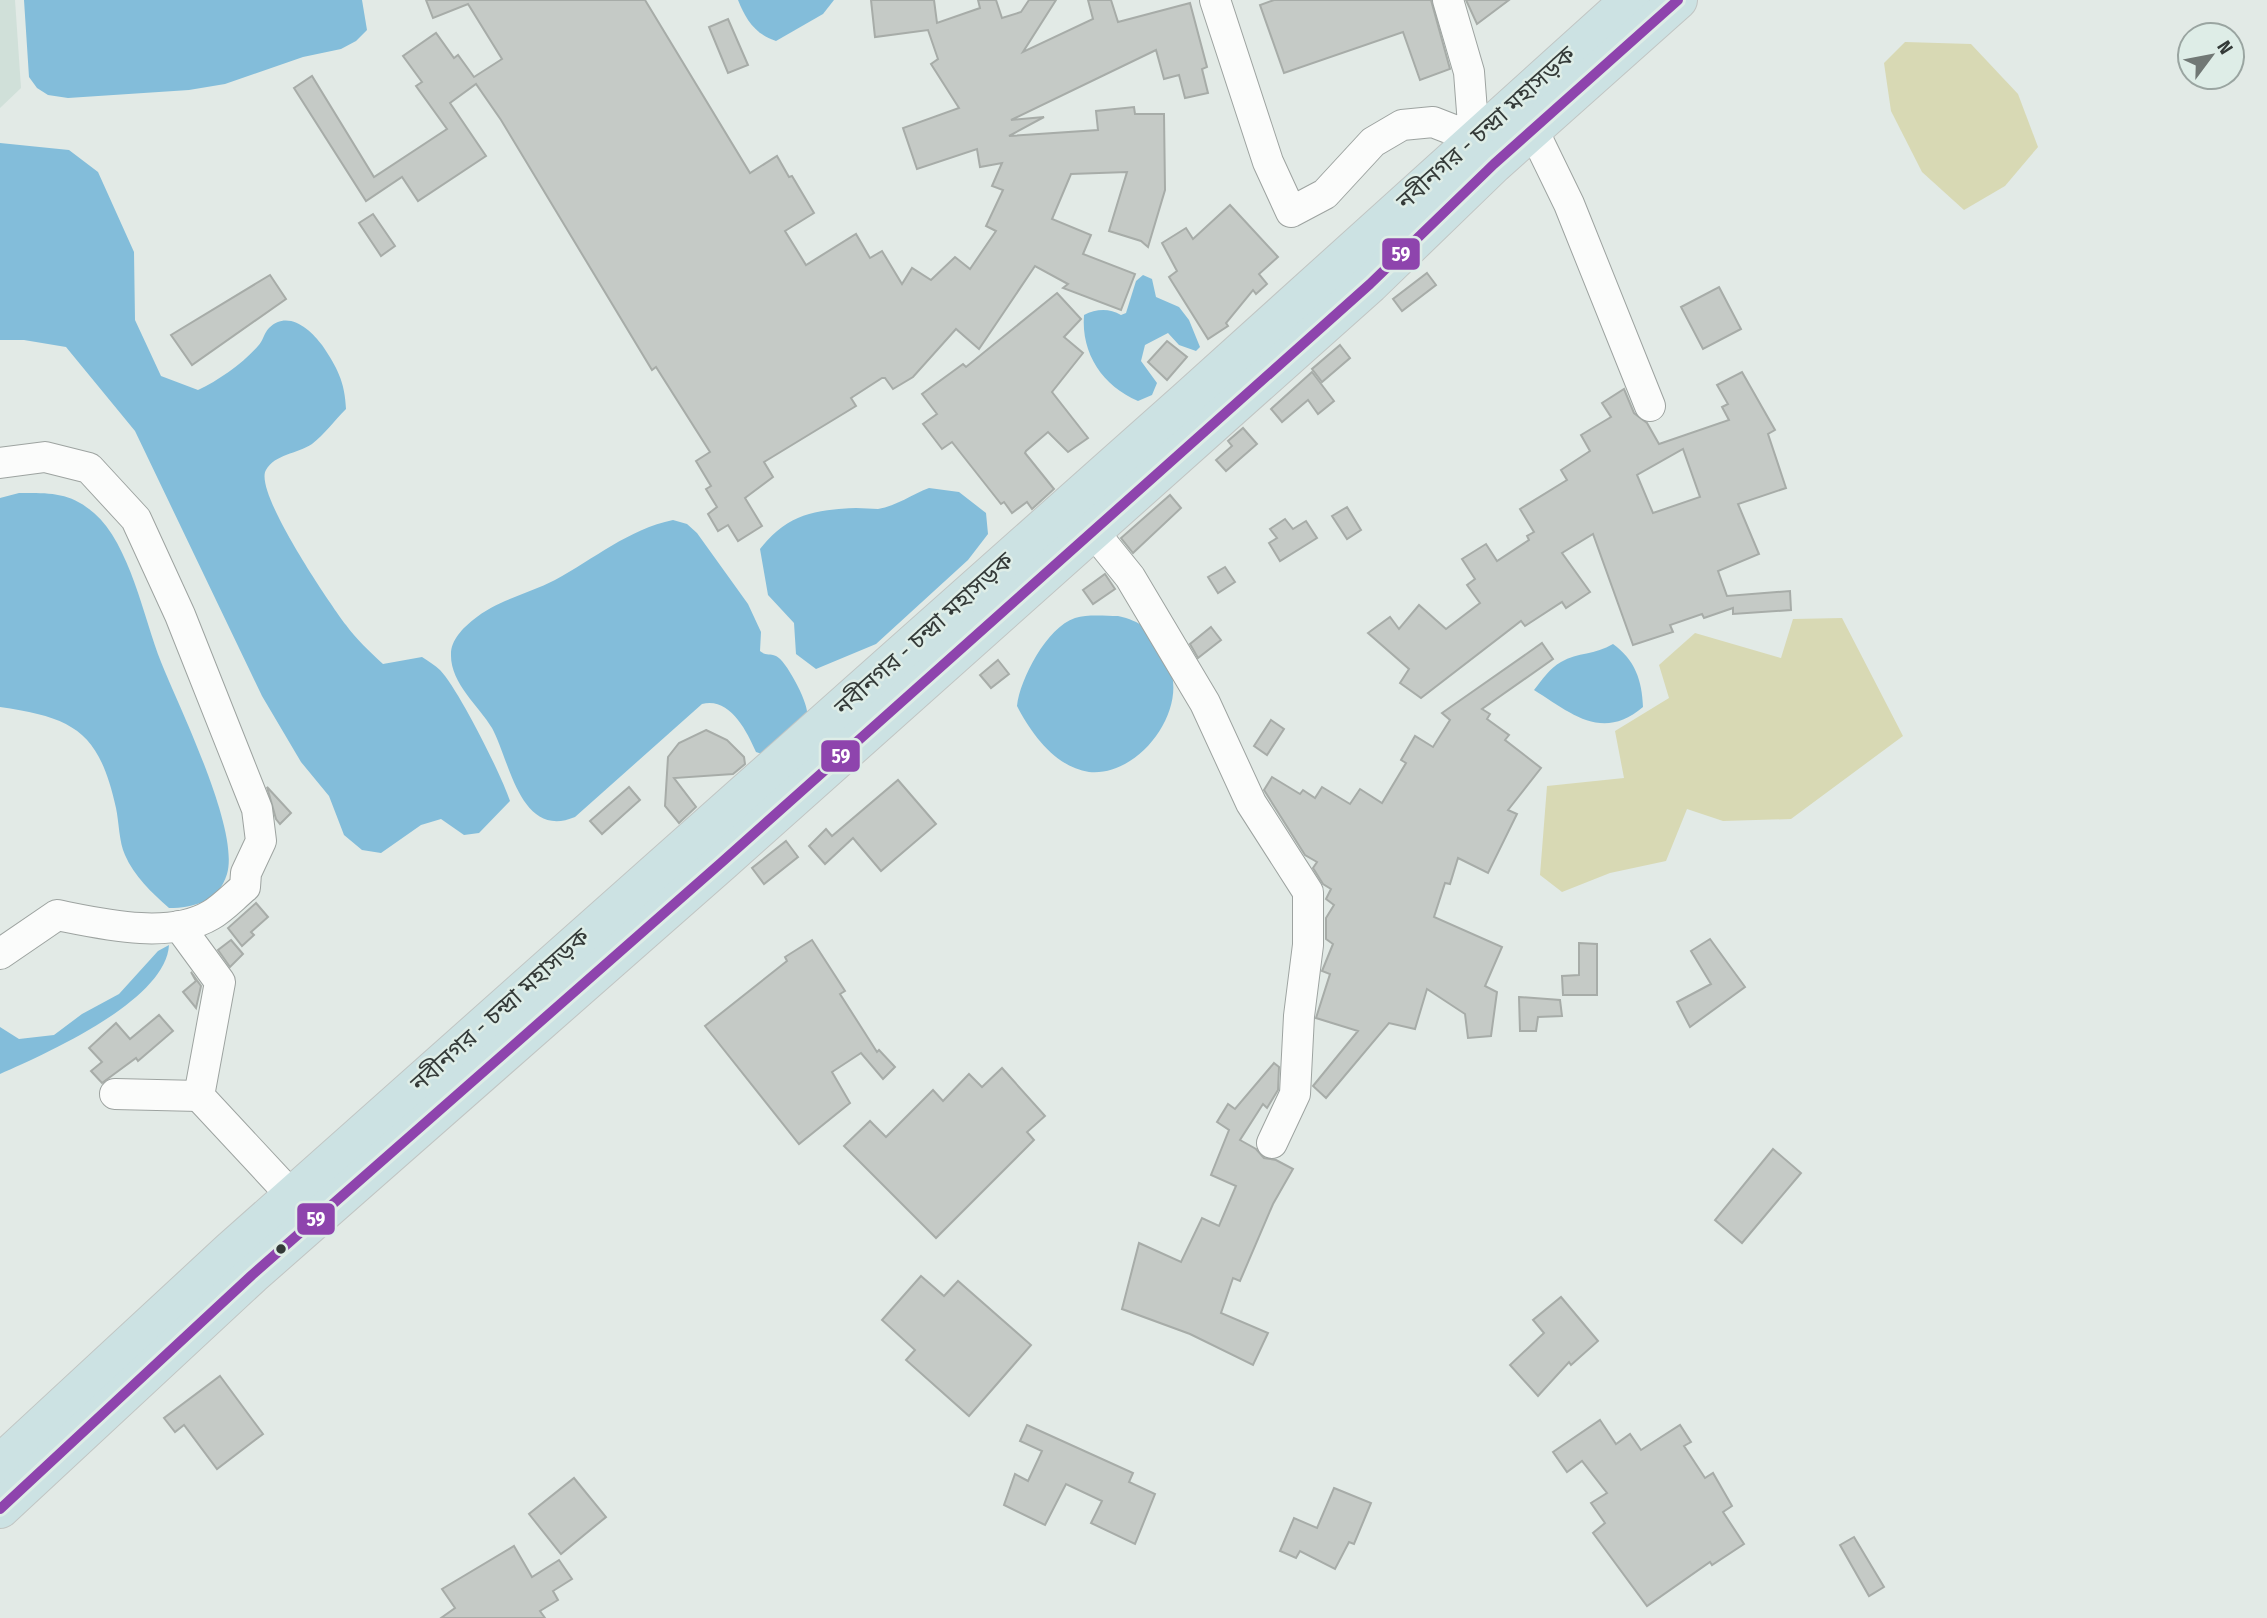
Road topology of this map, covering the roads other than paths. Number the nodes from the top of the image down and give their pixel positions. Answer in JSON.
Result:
{"nodes":[{"id":1,"x":1215,"y":0,"type":"edge"},
{"id":2,"x":1448,"y":0,"type":"edge"},
{"id":3,"x":1630,"y":0,"type":"edge"},
{"id":4,"x":1678,"y":0,"type":"edge"},
{"id":5,"x":1533,"y":130,"type":"junction"},
{"id":6,"x":1474,"y":138,"type":"junction"},
{"id":7,"x":1650,"y":406,"type":"dead end"},
{"id":8,"x":0,"y":463,"type":"edge"},
{"id":9,"x":1092,"y":530,"type":"junction"},
{"id":10,"x":179,"y":926,"type":"junction"},
{"id":11,"x":0,"y":954,"type":"edge"},
{"id":12,"x":115,"y":1094,"type":"dead end"},
{"id":13,"x":199,"y":1096,"type":"junction"},
{"id":14,"x":1272,"y":1143,"type":"dead end"},
{"id":15,"x":303,"y":1209,"type":"junction"},
{"id":16,"x":0,"y":1464,"type":"edge"},
{"id":17,"x":0,"y":1509,"type":"edge"}],
"edges":[{"from":1,"to":6,"type":"street"},
{"from":2,"to":6,"type":"street"},
{"from":3,"to":6,"type":"highway","name":"নবীনগর - চন্দ্রা মহাসড়ক"},
{"from":4,"to":5,"type":"highway","name":"নবীনগর - চন্দ্রা মহাসড়ক"},
{"from":5,"to":7,"type":"street"},
{"from":5,"to":9,"type":"highway","name":"নবীনগর - চন্দ্রা মহাসড়ক"},
{"from":6,"to":15,"type":"highway","name":"নবীনগর - চন্দ্রা মহাসড়ক"},
{"from":8,"to":10,"type":"street"},
{"from":9,"to":14,"type":"street"},
{"from":9,"to":15,"type":"highway","name":"নবীনগর - চন্দ্রা মহাসড়ক"},
{"from":10,"to":11,"type":"street"},
{"from":10,"to":13,"type":"street"},
{"from":12,"to":13,"type":"street"},
{"from":13,"to":15,"type":"street"},
{"from":15,"to":16,"type":"highway","name":"নবীনগর - চন্দ্রা মহাসড়ক"},
{"from":15,"to":17,"type":"highway","name":"নবীনগর - চন্দ্রা মহাসড়ক"}]}
